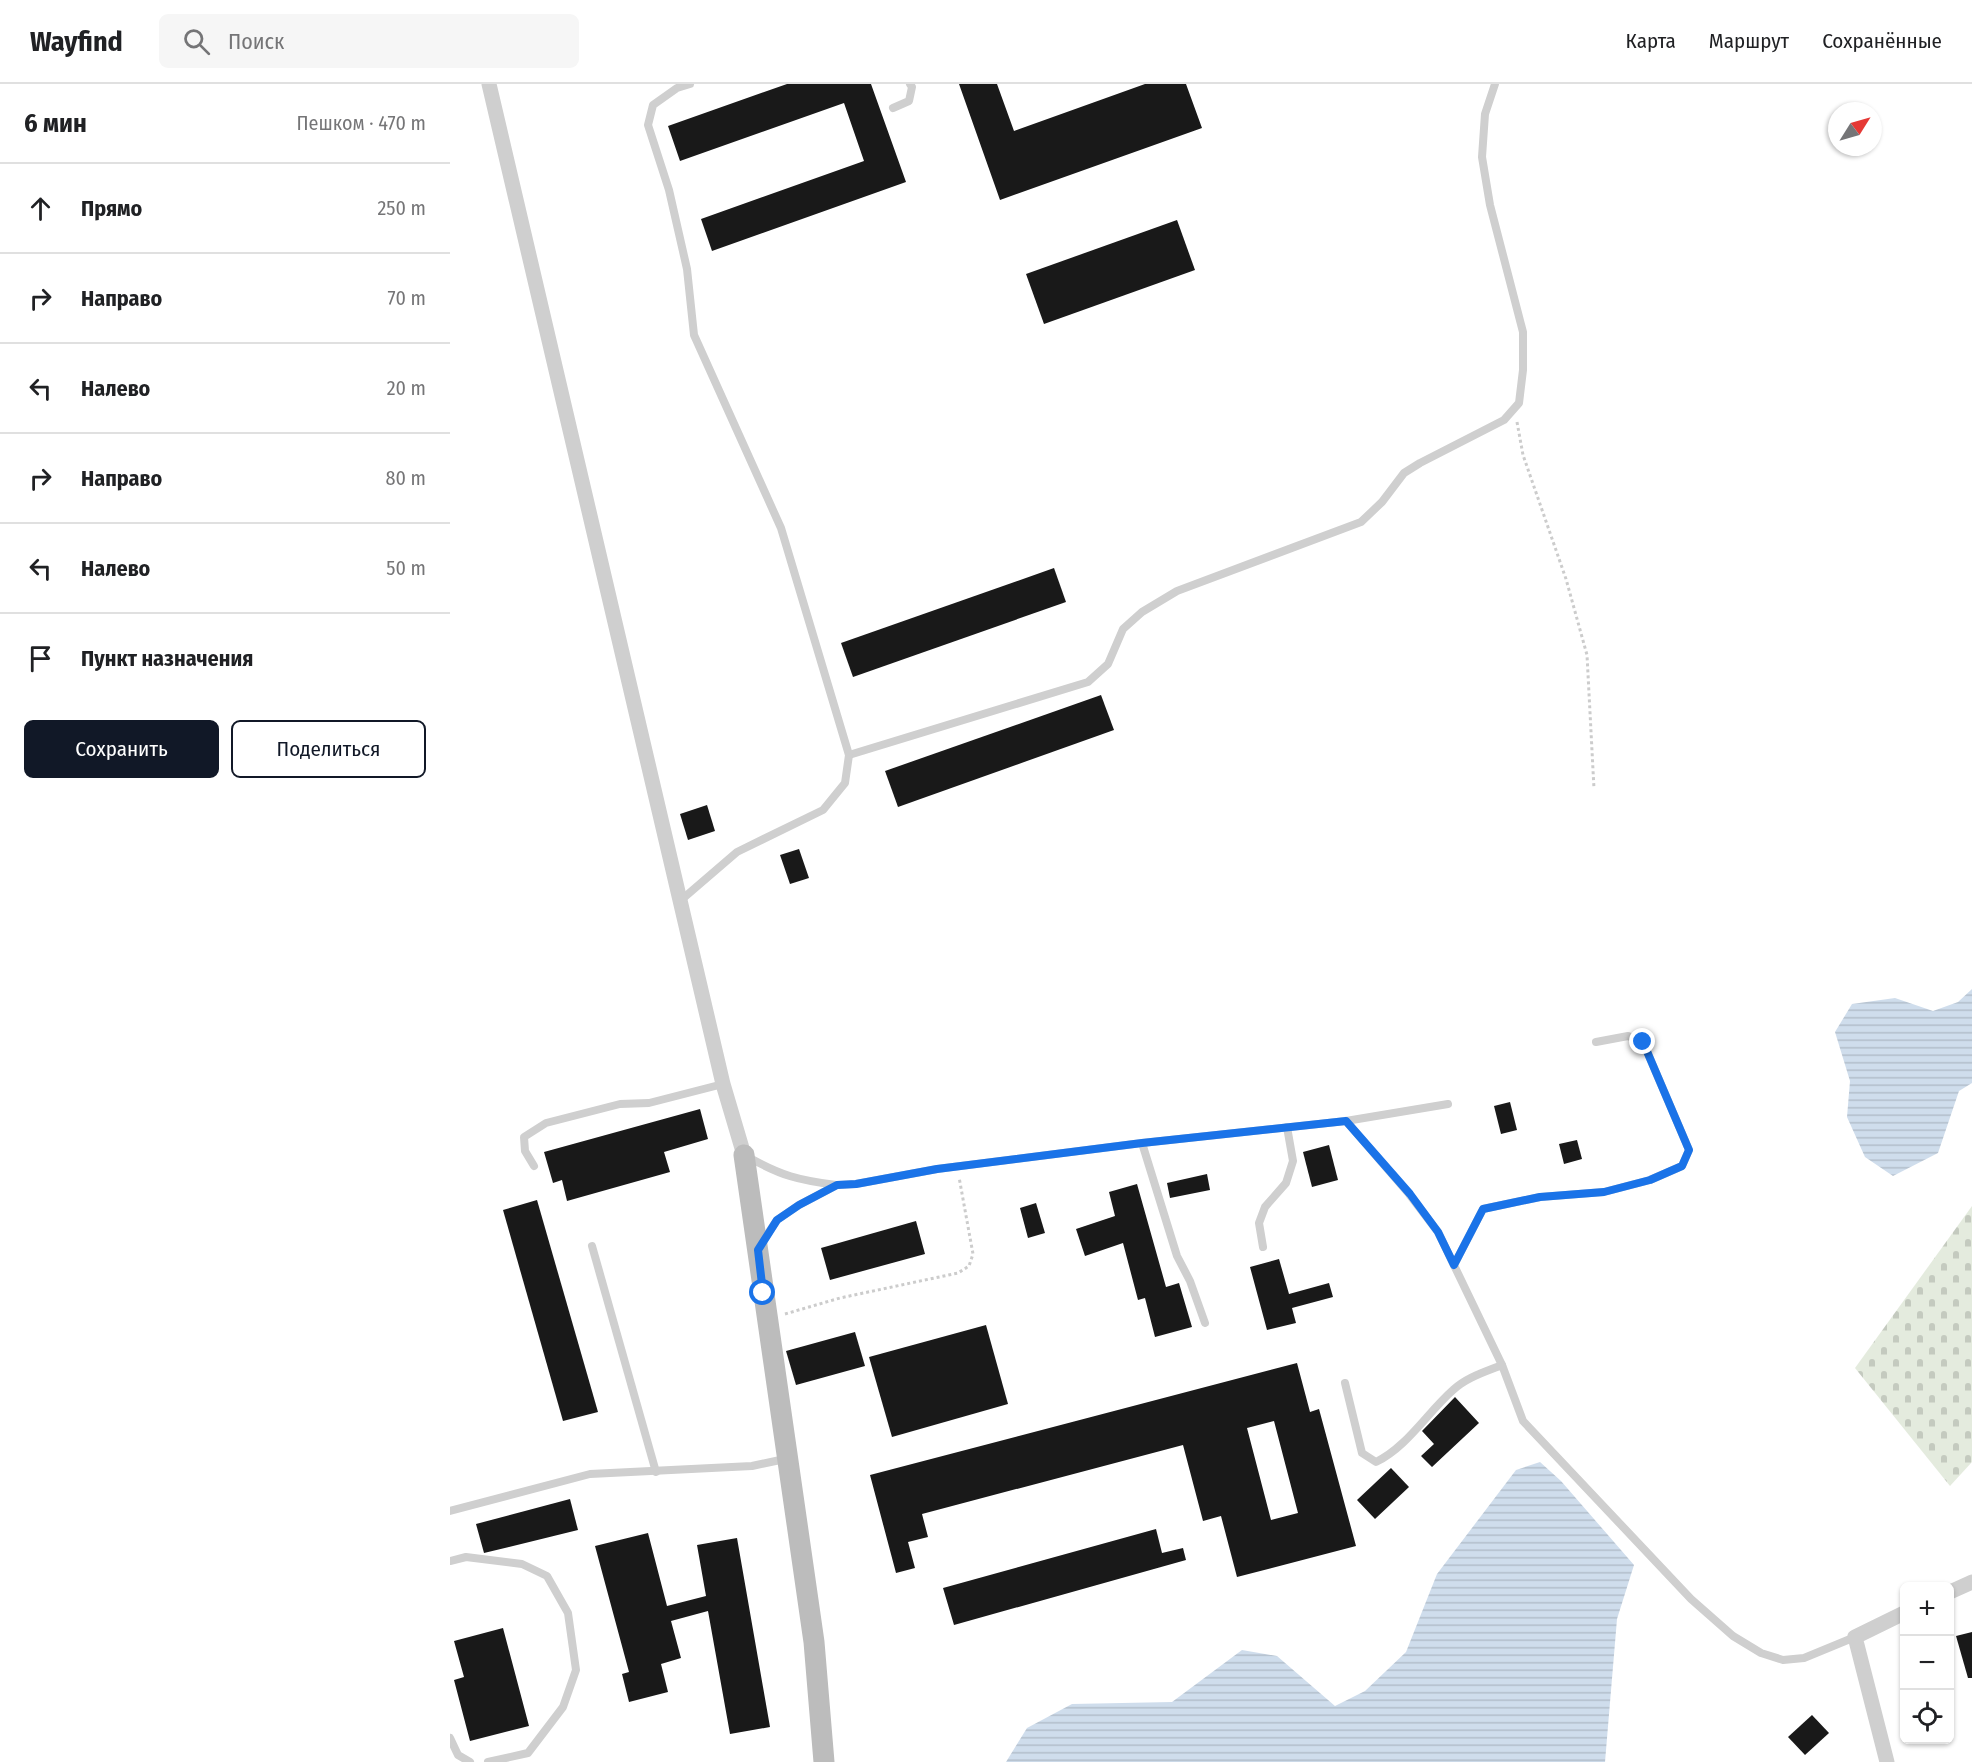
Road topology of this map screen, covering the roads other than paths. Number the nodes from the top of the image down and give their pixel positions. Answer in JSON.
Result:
{"nodes":[{"id":1,"x":690,"y":84,"type":"edge"},
{"id":2,"x":910,"y":84,"type":"edge"},
{"id":3,"x":1495,"y":84,"type":"edge"},
{"id":4,"x":493,"y":86,"type":"edge"},
{"id":5,"x":893,"y":108,"type":"dead end"},
{"id":6,"x":849,"y":755,"type":"junction"},
{"id":7,"x":680,"y":901,"type":"junction"},
{"id":8,"x":1596,"y":1042,"type":"dead end"},
{"id":9,"x":723,"y":1084,"type":"junction"},
{"id":10,"x":1448,"y":1104,"type":"dead end"},
{"id":11,"x":1346,"y":1121,"type":"junction"},
{"id":12,"x":1287,"y":1127,"type":"junction"},
{"id":13,"x":1142,"y":1143,"type":"junction"},
{"id":14,"x":744,"y":1155,"type":"junction"},
{"id":15,"x":534,"y":1166,"type":"dead end"},
{"id":16,"x":837,"y":1185,"type":"junction"},
{"id":17,"x":592,"y":1246,"type":"dead end"},
{"id":18,"x":1263,"y":1247,"type":"dead end"},
{"id":19,"x":758,"y":1250,"type":"junction"},
{"id":20,"x":1454,"y":1265,"type":"junction"},
{"id":21,"x":1205,"y":1323,"type":"dead end"},
{"id":22,"x":1502,"y":1365,"type":"junction"},
{"id":23,"x":1345,"y":1383,"type":"dead end"},
{"id":24,"x":789,"y":1458,"type":"junction"},
{"id":25,"x":656,"y":1472,"type":"junction"},
{"id":26,"x":450,"y":1510,"type":"edge"},
{"id":27,"x":450,"y":1561,"type":"edge"},
{"id":28,"x":1972,"y":1582,"type":"edge"},
{"id":29,"x":1954,"y":1591,"type":"edge"},
{"id":30,"x":1900,"y":1615,"type":"edge"},
{"id":31,"x":1855,"y":1637,"type":"junction"},
{"id":32,"x":450,"y":1738,"type":"edge"},
{"id":33,"x":470,"y":1762,"type":"edge"},
{"id":34,"x":488,"y":1762,"type":"edge"},
{"id":35,"x":824,"y":1762,"type":"edge"},
{"id":36,"x":1887,"y":1762,"type":"edge"}],
"edges":[{"from":1,"to":6,"type":"lane"},
{"from":2,"to":5,"type":"lane"},
{"from":3,"to":6,"type":"lane"},
{"from":4,"to":7,"type":"street"},
{"from":6,"to":7,"type":"lane"},
{"from":7,"to":9,"type":"street"},
{"from":8,"to":20,"type":"lane"},
{"from":9,"to":14,"type":"street"},
{"from":9,"to":15,"type":"lane"},
{"from":10,"to":11,"type":"lane"},
{"from":11,"to":12,"type":"lane"},
{"from":11,"to":20,"type":"lane"},
{"from":12,"to":13,"type":"lane"},
{"from":12,"to":18,"type":"lane"},
{"from":13,"to":16,"type":"lane"},
{"from":13,"to":21,"type":"lane"},
{"from":14,"to":16,"type":"lane"},
{"from":14,"to":19,"type":"street"},
{"from":16,"to":19,"type":"lane"},
{"from":17,"to":25,"type":"lane"},
{"from":19,"to":24,"type":"street"},
{"from":20,"to":22,"type":"lane"},
{"from":22,"to":23,"type":"lane"},
{"from":22,"to":31,"type":"lane"},
{"from":24,"to":25,"type":"lane"},
{"from":24,"to":35,"type":"street"},
{"from":25,"to":26,"type":"lane"},
{"from":27,"to":34,"type":"lane"},
{"from":28,"to":29,"type":"street"},
{"from":30,"to":31,"type":"street"},
{"from":31,"to":36,"type":"street"},
{"from":32,"to":33,"type":"lane"}]}
